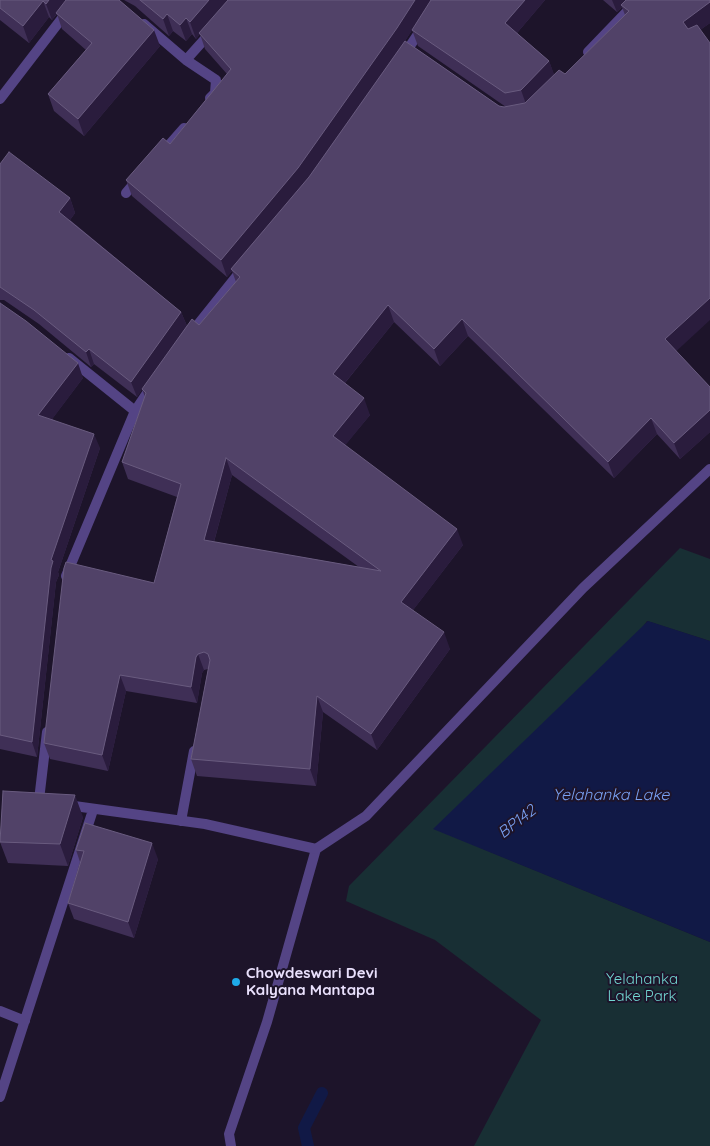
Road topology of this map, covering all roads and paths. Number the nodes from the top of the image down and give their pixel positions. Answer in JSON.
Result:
{"nodes":[{"id":1,"x":76,"y":0,"type":"edge"},
{"id":2,"x":638,"y":0,"type":"edge"},
{"id":3,"x":429,"y":16,"type":"edge"},
{"id":4,"x":138,"y":18,"type":"edge"},
{"id":5,"x":219,"y":22,"type":"edge"},
{"id":6,"x":584,"y":56,"type":"edge"},
{"id":7,"x":186,"y":60,"type":"junction"},
{"id":8,"x":398,"y":64,"type":"edge"},
{"id":9,"x":0,"y":99,"type":"edge"},
{"id":10,"x":202,"y":107,"type":"edge"},
{"id":11,"x":190,"y":121,"type":"edge"},
{"id":12,"x":158,"y":157,"type":"edge"},
{"id":13,"x":145,"y":172,"type":"edge"},
{"id":14,"x":126,"y":193,"type":"dead end"},
{"id":15,"x":252,"y":256,"type":"edge"},
{"id":16,"x":185,"y":340,"type":"edge"},
{"id":17,"x":58,"y":349,"type":"edge"},
{"id":18,"x":157,"y":379,"type":"edge"},
{"id":19,"x":134,"y":410,"type":"junction"},
{"id":20,"x":710,"y":468,"type":"edge"},
{"id":21,"x":63,"y":583,"type":"edge"},
{"id":22,"x":48,"y":721,"type":"edge"},
{"id":23,"x":196,"y":743,"type":"edge"},
{"id":24,"x":93,"y":810,"type":"junction"},
{"id":25,"x":181,"y":821,"type":"junction"},
{"id":26,"x":316,"y":848,"type":"junction"},
{"id":27,"x":0,"y":1011,"type":"edge"},
{"id":28,"x":24,"y":1021,"type":"junction"},
{"id":29,"x":0,"y":1097,"type":"edge"},
{"id":30,"x":231,"y":1146,"type":"edge"}],
"edges":[{"from":1,"to":9,"type":"street"},
{"from":2,"to":6,"type":"street"},
{"from":3,"to":8,"type":"street"},
{"from":4,"to":7,"type":"street"},
{"from":5,"to":7,"type":"street"},
{"from":7,"to":10,"type":"street"},
{"from":11,"to":12,"type":"street"},
{"from":13,"to":14,"type":"street"},
{"from":15,"to":16,"type":"street"},
{"from":17,"to":19,"type":"street"},
{"from":18,"to":19,"type":"street"},
{"from":19,"to":21,"type":"street"},
{"from":20,"to":26,"type":"street"},
{"from":22,"to":24,"type":"street"},
{"from":23,"to":25,"type":"street"},
{"from":24,"to":25,"type":"street"},
{"from":24,"to":28,"type":"street"},
{"from":25,"to":26,"type":"street"},
{"from":26,"to":30,"type":"street"},
{"from":27,"to":28,"type":"street"},
{"from":28,"to":29,"type":"street"}]}
